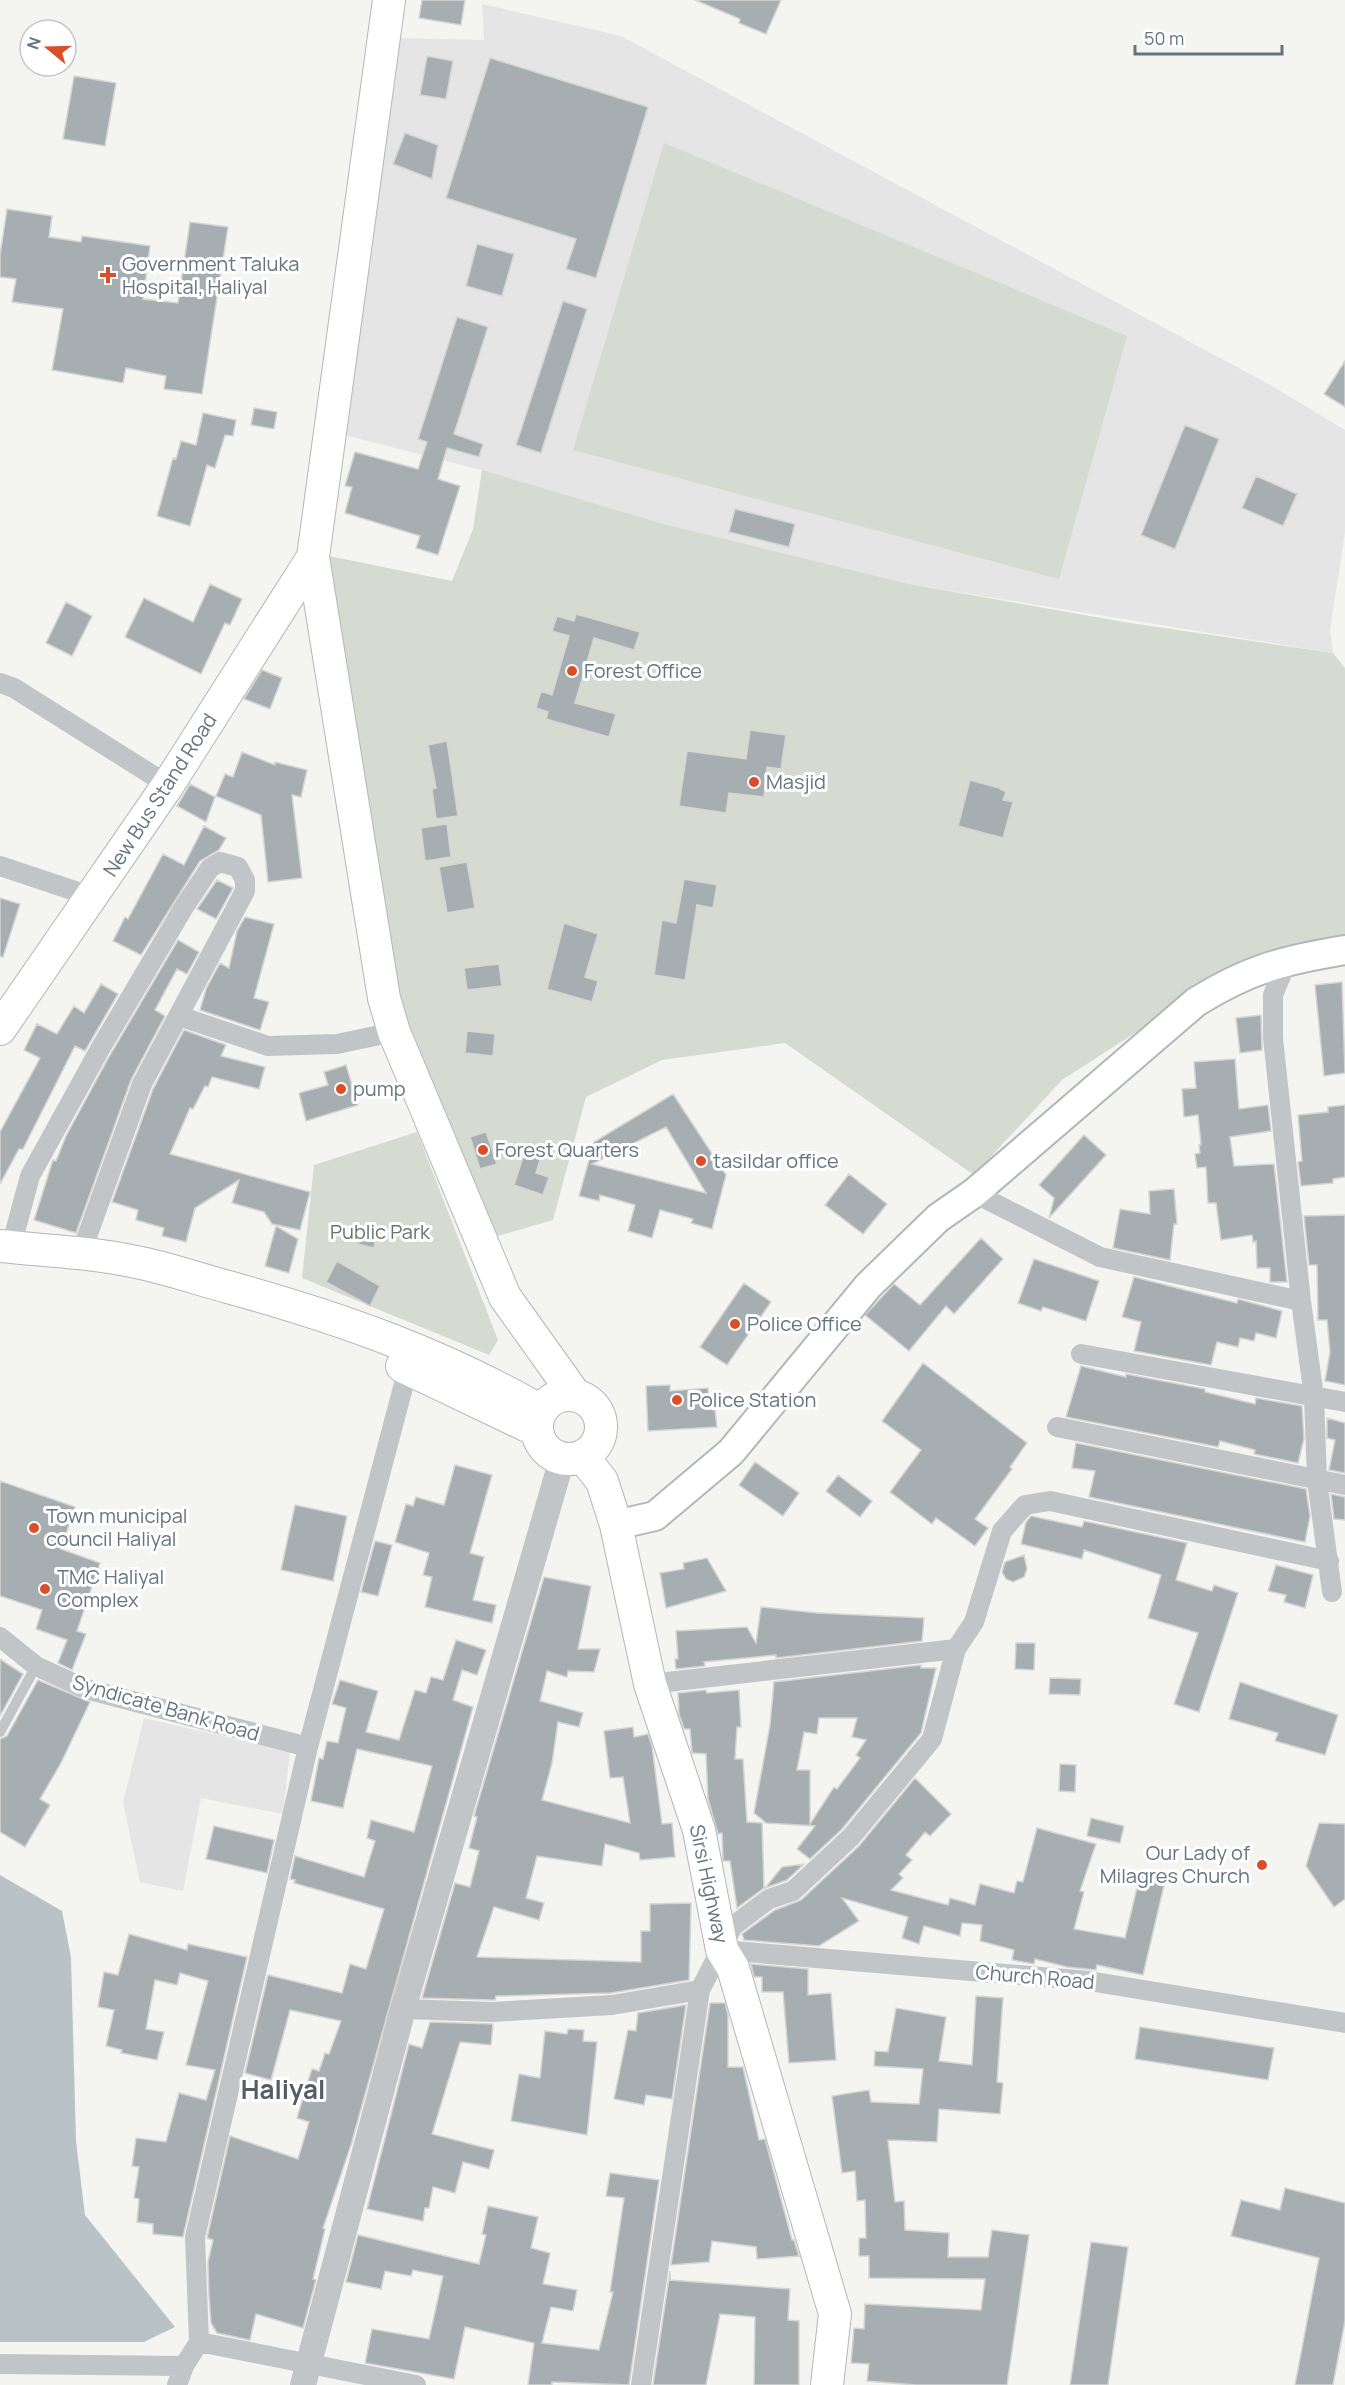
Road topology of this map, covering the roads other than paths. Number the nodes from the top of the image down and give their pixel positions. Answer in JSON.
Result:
{"nodes":[{"id":1,"x":390,"y":0,"type":"edge"},
{"id":2,"x":312,"y":557,"type":"junction"},
{"id":3,"x":0,"y":683,"type":"edge"},
{"id":4,"x":168,"y":785,"type":"junction"},
{"id":5,"x":0,"y":866,"type":"edge"},
{"id":6,"x":93,"y":897,"type":"junction"},
{"id":7,"x":1345,"y":950,"type":"edge"},
{"id":8,"x":1288,"y":959,"type":"junction"},
{"id":9,"x":178,"y":1016,"type":"junction"},
{"id":10,"x":0,"y":1029,"type":"edge"},
{"id":11,"x":394,"y":1032,"type":"junction"},
{"id":12,"x":974,"y":1193,"type":"junction"},
{"id":13,"x":81,"y":1253,"type":"junction"},
{"id":14,"x":4,"y":1254,"type":"edge"},
{"id":15,"x":1301,"y":1301,"type":"junction"},
{"id":16,"x":1081,"y":1354,"type":"dead end"},
{"id":17,"x":410,"y":1357,"type":"junction"},
{"id":18,"x":575,"y":1395,"type":"junction"},
{"id":19,"x":1314,"y":1397,"type":"junction"},
{"id":20,"x":1345,"y":1402,"type":"edge"},
{"id":21,"x":539,"y":1421,"type":"junction"},
{"id":22,"x":1057,"y":1427,"type":"dead end"},
{"id":23,"x":573,"y":1458,"type":"junction"},
{"id":24,"x":1317,"y":1480,"type":"junction"},
{"id":25,"x":1345,"y":1485,"type":"edge"},
{"id":26,"x":616,"y":1525,"type":"junction"},
{"id":27,"x":1329,"y":1561,"type":"junction"},
{"id":28,"x":1332,"y":1592,"type":"dead end"},
{"id":29,"x":0,"y":1637,"type":"edge"},
{"id":30,"x":956,"y":1650,"type":"junction"},
{"id":31,"x":36,"y":1666,"type":"junction"},
{"id":32,"x":650,"y":1684,"type":"junction"},
{"id":33,"x":0,"y":1732,"type":"edge"},
{"id":34,"x":308,"y":1747,"type":"junction"},
{"id":35,"x":722,"y":1950,"type":"junction"},
{"id":36,"x":700,"y":1990,"type":"junction"},
{"id":37,"x":403,"y":2009,"type":"junction"},
{"id":38,"x":1345,"y":2023,"type":"edge"},
{"id":39,"x":199,"y":2342,"type":"junction"},
{"id":40,"x":0,"y":2364,"type":"edge"},
{"id":41,"x":184,"y":2366,"type":"junction"},
{"id":42,"x":305,"y":2375,"type":"edge"},
{"id":43,"x":177,"y":2385,"type":"edge"},
{"id":44,"x":415,"y":2385,"type":"edge"},
{"id":45,"x":641,"y":2385,"type":"edge"},
{"id":46,"x":827,"y":2385,"type":"edge"}],
"edges":[{"from":1,"to":2,"type":"main road"},
{"from":2,"to":4,"type":"main road","name":"New Bus Stand Road"},
{"from":2,"to":11,"type":"main road"},
{"from":3,"to":4,"type":"street"},
{"from":4,"to":6,"type":"main road","name":"New Bus Stand Road"},
{"from":5,"to":6,"type":"street"},
{"from":6,"to":10,"type":"main road","name":"New Bus Stand Road"},
{"from":7,"to":8,"type":"main road"},
{"from":8,"to":12,"type":"main road"},
{"from":8,"to":15,"type":"street"},
{"from":9,"to":11,"type":"street"},
{"from":9,"to":13,"type":"street"},
{"from":9,"to":14,"type":"street"},
{"from":11,"to":18,"type":"main road"},
{"from":12,"to":15,"type":"street"},
{"from":12,"to":26,"type":"main road"},
{"from":13,"to":14,"type":"main road"},
{"from":13,"to":17,"type":"main road"},
{"from":14,"to":17,"type":"main road"},
{"from":15,"to":19,"type":"street"},
{"from":16,"to":19,"type":"street"},
{"from":17,"to":21,"type":"main road"},
{"from":17,"to":34,"type":"street"},
{"from":18,"to":21,"type":"main road"},
{"from":18,"to":23,"type":"main road"},
{"from":19,"to":20,"type":"street"},
{"from":19,"to":24,"type":"street"},
{"from":21,"to":23,"type":"main road"},
{"from":22,"to":24,"type":"street"},
{"from":23,"to":26,"type":"main road","name":"Sirsi Highway"},
{"from":23,"to":37,"type":"street"},
{"from":24,"to":25,"type":"street"},
{"from":24,"to":27,"type":"street"},
{"from":26,"to":32,"type":"main road","name":"Sirsi Highway"},
{"from":27,"to":28,"type":"street"},
{"from":27,"to":30,"type":"street"},
{"from":29,"to":31,"type":"street","name":"Syndicate Bank Road"},
{"from":30,"to":32,"type":"street"},
{"from":30,"to":35,"type":"street"},
{"from":31,"to":33,"type":"lane"},
{"from":31,"to":34,"type":"street","name":"Syndicate Bank Road"},
{"from":32,"to":35,"type":"main road","name":"Sirsi Highway"},
{"from":34,"to":39,"type":"street"},
{"from":35,"to":36,"type":"street"},
{"from":35,"to":38,"type":"street","name":"Church Road"},
{"from":35,"to":46,"type":"main road","name":"Sirsi Highway"},
{"from":36,"to":37,"type":"street"},
{"from":36,"to":45,"type":"street"},
{"from":37,"to":42,"type":"street"},
{"from":39,"to":41,"type":"street"},
{"from":39,"to":42,"type":"street"},
{"from":40,"to":41,"type":"street"},
{"from":41,"to":43,"type":"street"},
{"from":42,"to":44,"type":"street"}]}
